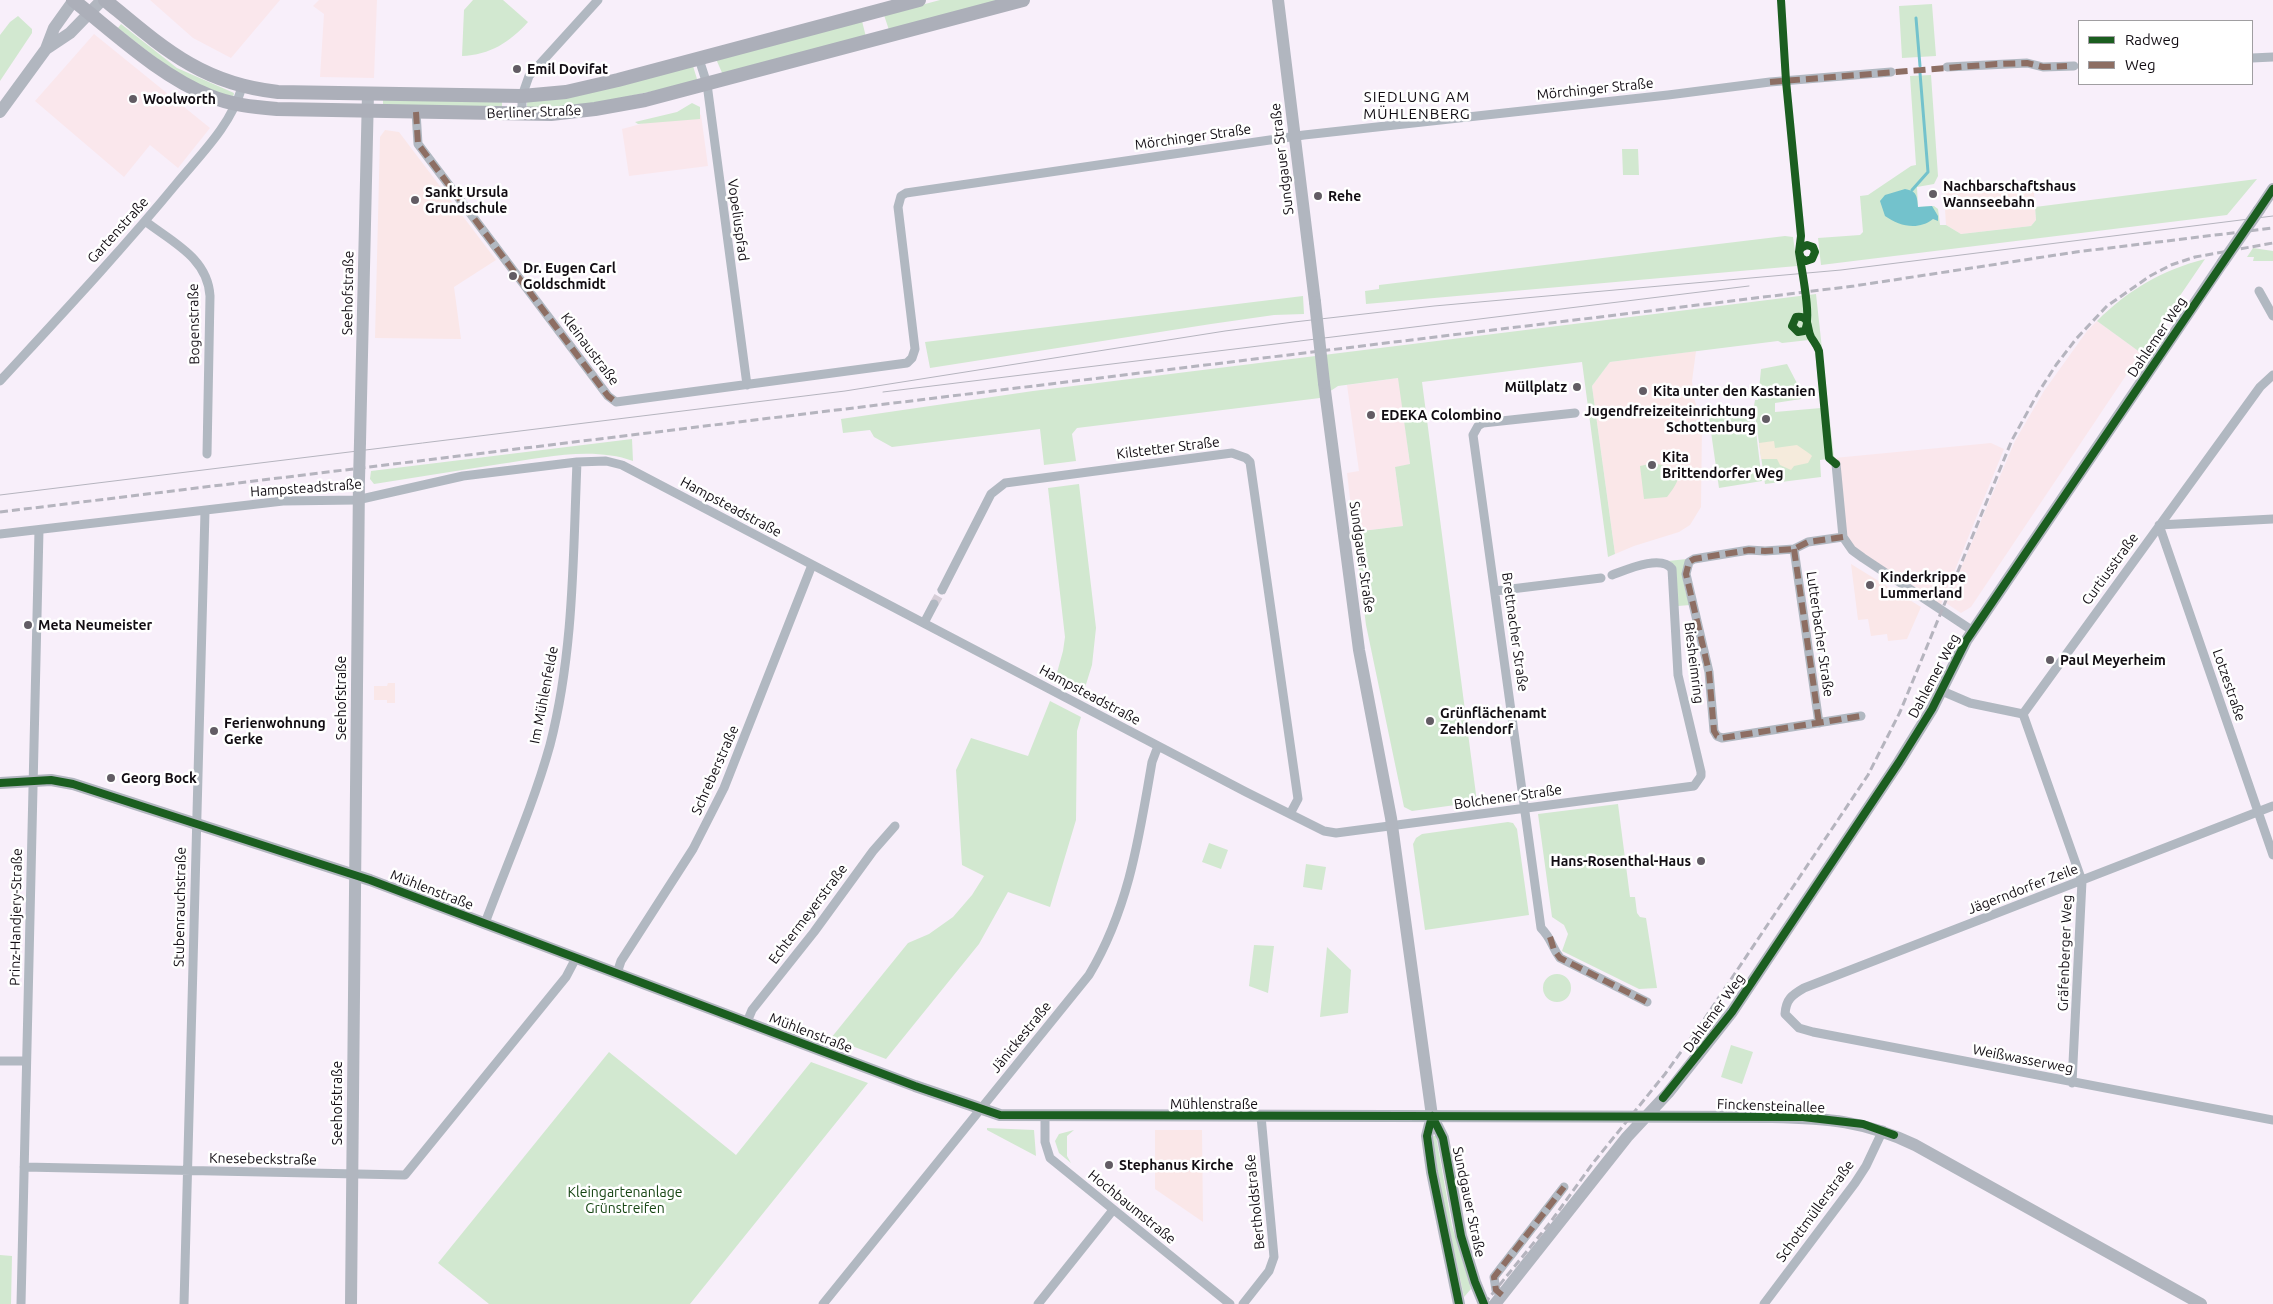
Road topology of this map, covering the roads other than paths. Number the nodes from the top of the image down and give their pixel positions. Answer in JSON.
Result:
{"nodes":[{"id":1,"x":74,"y":0,"type":"edge"},
{"id":2,"x":104,"y":0,"type":"edge"},
{"id":3,"x":598,"y":0,"type":"edge"},
{"id":4,"x":920,"y":0,"type":"edge"},
{"id":5,"x":1023,"y":0,"type":"edge"},
{"id":6,"x":1278,"y":0,"type":"edge"},
{"id":7,"x":90,"y":13,"type":"junction"},
{"id":8,"x":46,"y":49,"type":"junction"},
{"id":9,"x":2273,"y":57,"type":"edge"},
{"id":10,"x":700,"y":58,"type":"junction"},
{"id":11,"x":2253,"y":58,"type":"edge"},
{"id":12,"x":2074,"y":66,"type":"dead end"},
{"id":13,"x":1947,"y":67,"type":"dead end"},
{"id":14,"x":1891,"y":72,"type":"dead end"},
{"id":15,"x":707,"y":84,"type":"junction"},
{"id":16,"x":242,"y":87,"type":"junction"},
{"id":17,"x":368,"y":93,"type":"junction"},
{"id":18,"x":522,"y":96,"type":"junction"},
{"id":19,"x":237,"y":104,"type":"junction"},
{"id":20,"x":368,"y":111,"type":"junction"},
{"id":21,"x":0,"y":112,"type":"edge"},
{"id":22,"x":416,"y":112,"type":"junction"},
{"id":23,"x":522,"y":114,"type":"junction"},
{"id":24,"x":1295,"y":136,"type":"junction"},
{"id":25,"x":2273,"y":189,"type":"edge"},
{"id":26,"x":145,"y":222,"type":"junction"},
{"id":27,"x":2260,"y":291,"type":"dead end"},
{"id":28,"x":2273,"y":316,"type":"edge"},
{"id":29,"x":912,"y":358,"type":"joint"},
{"id":30,"x":2273,"y":375,"type":"edge"},
{"id":31,"x":0,"y":381,"type":"edge"},
{"id":32,"x":747,"y":385,"type":"junction"},
{"id":33,"x":1575,"y":413,"type":"dead end"},
{"id":34,"x":206,"y":454,"type":"dead end"},
{"id":35,"x":577,"y":462,"type":"junction"},
{"id":36,"x":1836,"y":464,"type":"dead end"},
{"id":37,"x":358,"y":500,"type":"junction"},
{"id":38,"x":205,"y":511,"type":"junction"},
{"id":39,"x":2273,"y":519,"type":"edge"},
{"id":40,"x":2159,"y":525,"type":"junction"},
{"id":41,"x":39,"y":530,"type":"junction"},
{"id":42,"x":0,"y":534,"type":"edge"},
{"id":43,"x":1843,"y":537,"type":"junction"},
{"id":44,"x":1794,"y":549,"type":"junction"},
{"id":45,"x":812,"y":564,"type":"junction"},
{"id":46,"x":1612,"y":575,"type":"dead end"},
{"id":47,"x":1601,"y":578,"type":"dead end"},
{"id":48,"x":942,"y":590,"type":"tunnel mouth"},
{"id":49,"x":1495,"y":591,"type":"junction"},
{"id":50,"x":934,"y":604,"type":"tunnel mouth"},
{"id":51,"x":924,"y":623,"type":"junction"},
{"id":52,"x":1973,"y":631,"type":"junction"},
{"id":53,"x":1942,"y":691,"type":"junction"},
{"id":54,"x":2023,"y":714,"type":"junction"},
{"id":55,"x":1861,"y":716,"type":"dead end"},
{"id":56,"x":1819,"y":723,"type":"junction"},
{"id":57,"x":1158,"y":746,"type":"junction"},
{"id":58,"x":34,"y":780,"type":"junction"},
{"id":59,"x":0,"y":783,"type":"edge"},
{"id":60,"x":1628,"y":794,"type":"joint"},
{"id":61,"x":2273,"y":806,"type":"edge"},
{"id":62,"x":1526,"y":808,"type":"junction"},
{"id":63,"x":2258,"y":812,"type":"junction"},
{"id":64,"x":1290,"y":814,"type":"junction"},
{"id":65,"x":196,"y":823,"type":"junction"},
{"id":66,"x":895,"y":826,"type":"dead end"},
{"id":67,"x":1392,"y":827,"type":"junction"},
{"id":68,"x":2273,"y":855,"type":"edge"},
{"id":69,"x":354,"y":875,"type":"junction"},
{"id":70,"x":2082,"y":881,"type":"junction"},
{"id":71,"x":485,"y":924,"type":"junction"},
{"id":72,"x":576,"y":958,"type":"junction"},
{"id":73,"x":617,"y":973,"type":"junction"},
{"id":74,"x":1647,"y":1002,"type":"dead end"},
{"id":75,"x":1786,"y":1002,"type":"joint"},
{"id":76,"x":747,"y":1022,"type":"junction"},
{"id":77,"x":0,"y":1061,"type":"edge"},
{"id":78,"x":26,"y":1061,"type":"junction"},
{"id":79,"x":2072,"y":1083,"type":"junction"},
{"id":80,"x":980,"y":1109,"type":"junction"},
{"id":81,"x":1045,"y":1116,"type":"junction"},
{"id":82,"x":1261,"y":1116,"type":"junction"},
{"id":83,"x":1432,"y":1116,"type":"junction"},
{"id":84,"x":1646,"y":1116,"type":"junction"},
{"id":85,"x":2273,"y":1120,"type":"edge"},
{"id":86,"x":1883,"y":1130,"type":"junction"},
{"id":87,"x":24,"y":1167,"type":"junction"},
{"id":88,"x":187,"y":1171,"type":"junction"},
{"id":89,"x":352,"y":1174,"type":"junction"},
{"id":90,"x":1564,"y":1187,"type":"dead end"},
{"id":91,"x":1113,"y":1210,"type":"junction"},
{"id":92,"x":1498,"y":1300,"type":"edge"},
{"id":93,"x":21,"y":1304,"type":"edge"},
{"id":94,"x":184,"y":1304,"type":"edge"},
{"id":95,"x":351,"y":1304,"type":"edge"},
{"id":96,"x":823,"y":1304,"type":"edge"},
{"id":97,"x":1038,"y":1304,"type":"edge"},
{"id":98,"x":1230,"y":1304,"type":"edge"},
{"id":99,"x":1243,"y":1304,"type":"edge"},
{"id":100,"x":1459,"y":1304,"type":"edge"},
{"id":101,"x":1484,"y":1304,"type":"edge"},
{"id":102,"x":1764,"y":1304,"type":"edge"},
{"id":103,"x":2200,"y":1304,"type":"edge"}],
"edges":[{"from":1,"to":7,"type":"main road","name":"Berliner Straße"},
{"from":1,"to":8,"type":"street"},
{"from":2,"to":7,"type":"street"},
{"from":2,"to":16,"type":"main road","name":"Berliner Straße"},
{"from":3,"to":18,"type":"street"},
{"from":4,"to":10,"type":"main road","name":"Berliner Straße"},
{"from":5,"to":15,"type":"main road","name":"Berliner Straße"},
{"from":6,"to":24,"type":"street","name":"Sundgauer Straße"},
{"from":7,"to":8,"type":"street"},
{"from":7,"to":19,"type":"main road","name":"Berliner Straße"},
{"from":8,"to":21,"type":"street"},
{"from":9,"to":11,"type":"street"},
{"from":10,"to":15,"type":"street","name":"Vopeliuspfad"},
{"from":10,"to":18,"type":"main road","name":"Berliner Straße"},
{"from":12,"to":13,"type":"street"},
{"from":14,"to":24,"type":"street","name":"Mörchinger Straße"},
{"from":15,"to":23,"type":"main road","name":"Berliner Straße"},
{"from":15,"to":32,"type":"street","name":"Vopeliuspfad"},
{"from":16,"to":17,"type":"main road","name":"Berliner Straße"},
{"from":16,"to":19,"type":"street","name":"Gartenstraße"},
{"from":17,"to":18,"type":"main road","name":"Berliner Straße"},
{"from":17,"to":20,"type":"street","name":"Seehofstraße"},
{"from":18,"to":23,"type":"street"},
{"from":19,"to":20,"type":"main road","name":"Berliner Straße"},
{"from":19,"to":26,"type":"street","name":"Gartenstraße"},
{"from":20,"to":22,"type":"main road","name":"Berliner Straße"},
{"from":20,"to":37,"type":"street","name":"Seehofstraße","bridge":true},
{"from":22,"to":23,"type":"main road","name":"Berliner Straße"},
{"from":22,"to":32,"type":"street","name":"Kleinaustraße"},
{"from":24,"to":29,"type":"street","name":"Mörchinger Straße"},
{"from":24,"to":67,"type":"street","name":"Sundgauer Straße","bridge":true},
{"from":25,"to":52,"type":"street","name":"Dahlemer Weg","bridge":true},
{"from":26,"to":31,"type":"street","name":"Gartenstraße"},
{"from":26,"to":34,"type":"street","name":"Bogenstraße"},
{"from":27,"to":28,"type":"street"},
{"from":29,"to":32,"type":"street","name":"Kleinaustraße"},
{"from":30,"to":40,"type":"street","name":"Curtiusstraße"},
{"from":33,"to":49,"type":"street","name":"Brettnacher Straße"},
{"from":35,"to":37,"type":"street","name":"Hampsteadstraße"},
{"from":35,"to":45,"type":"street","name":"Hampsteadstraße"},
{"from":35,"to":71,"type":"street","name":"Im Mühlenfelde"},
{"from":36,"to":43,"type":"street"},
{"from":37,"to":38,"type":"street","name":"Hampsteadstraße"},
{"from":37,"to":69,"type":"street","name":"Seehofstraße"},
{"from":38,"to":41,"type":"street","name":"Hampsteadstraße"},
{"from":38,"to":65,"type":"street","name":"Stubenrauchstraße"},
{"from":39,"to":40,"type":"street"},
{"from":40,"to":54,"type":"street","name":"Curtiusstraße"},
{"from":40,"to":63,"type":"street","name":"Lotzestraße"},
{"from":41,"to":42,"type":"street","name":"Hampsteadstraße"},
{"from":41,"to":58,"type":"street","name":"Prinz-Handjery-Straße"},
{"from":43,"to":44,"type":"street"},
{"from":43,"to":52,"type":"street"},
{"from":44,"to":56,"type":"street","name":"Lutterbacher Straße"},
{"from":44,"to":56,"type":"street"},
{"from":45,"to":51,"type":"street","name":"Hampsteadstraße"},
{"from":45,"to":73,"type":"street","name":"Schreberstraße"},
{"from":46,"to":60,"type":"street","name":"Biesheimring"},
{"from":47,"to":49,"type":"street"},
{"from":48,"to":64,"type":"street","name":"Kilstetter Straße"},
{"from":49,"to":62,"type":"street","name":"Brettnacher Straße"},
{"from":50,"to":51,"type":"street"},
{"from":51,"to":57,"type":"street","name":"Hampsteadstraße"},
{"from":52,"to":53,"type":"street","name":"Dahlemer Weg"},
{"from":53,"to":54,"type":"street"},
{"from":53,"to":84,"type":"street","name":"Dahlemer Weg"},
{"from":54,"to":70,"type":"street","name":"Gräfenberger Weg"},
{"from":55,"to":56,"type":"street"},
{"from":57,"to":64,"type":"street","name":"Hampsteadstraße"},
{"from":57,"to":80,"type":"street","name":"Jänickestraße"},
{"from":58,"to":59,"type":"street","name":"Mühlenstraße"},
{"from":58,"to":65,"type":"street","name":"Mühlenstraße"},
{"from":58,"to":78,"type":"street","name":"Prinz-Handjery-Straße"},
{"from":60,"to":62,"type":"street","name":"Bolchener Straße"},
{"from":61,"to":63,"type":"street","name":"Jägerndorfer Zeile"},
{"from":62,"to":67,"type":"street","name":"Bolchener Straße"},
{"from":62,"to":74,"type":"street","name":"Brettnacher Straße"},
{"from":63,"to":68,"type":"street","name":"Lotzestraße"},
{"from":63,"to":70,"type":"street","name":"Jägerndorfer Zeile"},
{"from":64,"to":67,"type":"street","name":"Hampsteadstraße"},
{"from":65,"to":69,"type":"street","name":"Mühlenstraße"},
{"from":65,"to":88,"type":"street","name":"Stubenrauchstraße"},
{"from":66,"to":76,"type":"street","name":"Echtermeyerstraße"},
{"from":67,"to":83,"type":"street","name":"Sundgauer Straße"},
{"from":69,"to":71,"type":"street","name":"Mühlenstraße"},
{"from":69,"to":89,"type":"street","name":"Seehofstraße"},
{"from":70,"to":75,"type":"street","name":"Jägerndorfer Zeile"},
{"from":70,"to":79,"type":"street","name":"Gräfenberger Weg"},
{"from":71,"to":72,"type":"street","name":"Mühlenstraße"},
{"from":72,"to":73,"type":"street","name":"Mühlenstraße"},
{"from":72,"to":89,"type":"street","name":"Knesebeckstraße"},
{"from":73,"to":76,"type":"street","name":"Mühlenstraße"},
{"from":75,"to":79,"type":"street","name":"Weißwasserweg"},
{"from":76,"to":80,"type":"street","name":"Mühlenstraße"},
{"from":77,"to":78,"type":"street"},
{"from":78,"to":87,"type":"street","name":"Prinz-Handjery-Straße"},
{"from":79,"to":85,"type":"street","name":"Weißwasserweg"},
{"from":80,"to":81,"type":"street","name":"Mühlenstraße"},
{"from":80,"to":96,"type":"street","name":"Jänickestraße"},
{"from":81,"to":82,"type":"street","name":"Mühlenstraße"},
{"from":81,"to":91,"type":"street","name":"Hochbaumstraße"},
{"from":82,"to":83,"type":"street","name":"Mühlenstraße"},
{"from":82,"to":99,"type":"street","name":"Bertholdstraße"},
{"from":83,"to":84,"type":"street","name":"Mühlenstraße"},
{"from":83,"to":100,"type":"street","name":"Sundgauer Straße"},
{"from":83,"to":101,"type":"street","name":"Sundgauer Straße"},
{"from":84,"to":86,"type":"street","name":"Finckensteinallee"},
{"from":84,"to":92,"type":"street","name":"Dahlemer Weg"},
{"from":86,"to":102,"type":"street","name":"Schottmüllerstraße"},
{"from":86,"to":103,"type":"street","name":"Finckensteinallee"},
{"from":87,"to":88,"type":"street","name":"Knesebeckstraße"},
{"from":87,"to":93,"type":"street","name":"Prinz-Handjery-Straße"},
{"from":88,"to":89,"type":"street","name":"Knesebeckstraße"},
{"from":88,"to":94,"type":"street","name":"Stubenrauchstraße"},
{"from":89,"to":95,"type":"street","name":"Seehofstraße"},
{"from":90,"to":92,"type":"street","name":"Dahlemer Weg"},
{"from":91,"to":97,"type":"street"},
{"from":91,"to":98,"type":"street","name":"Hochbaumstraße"}]}
